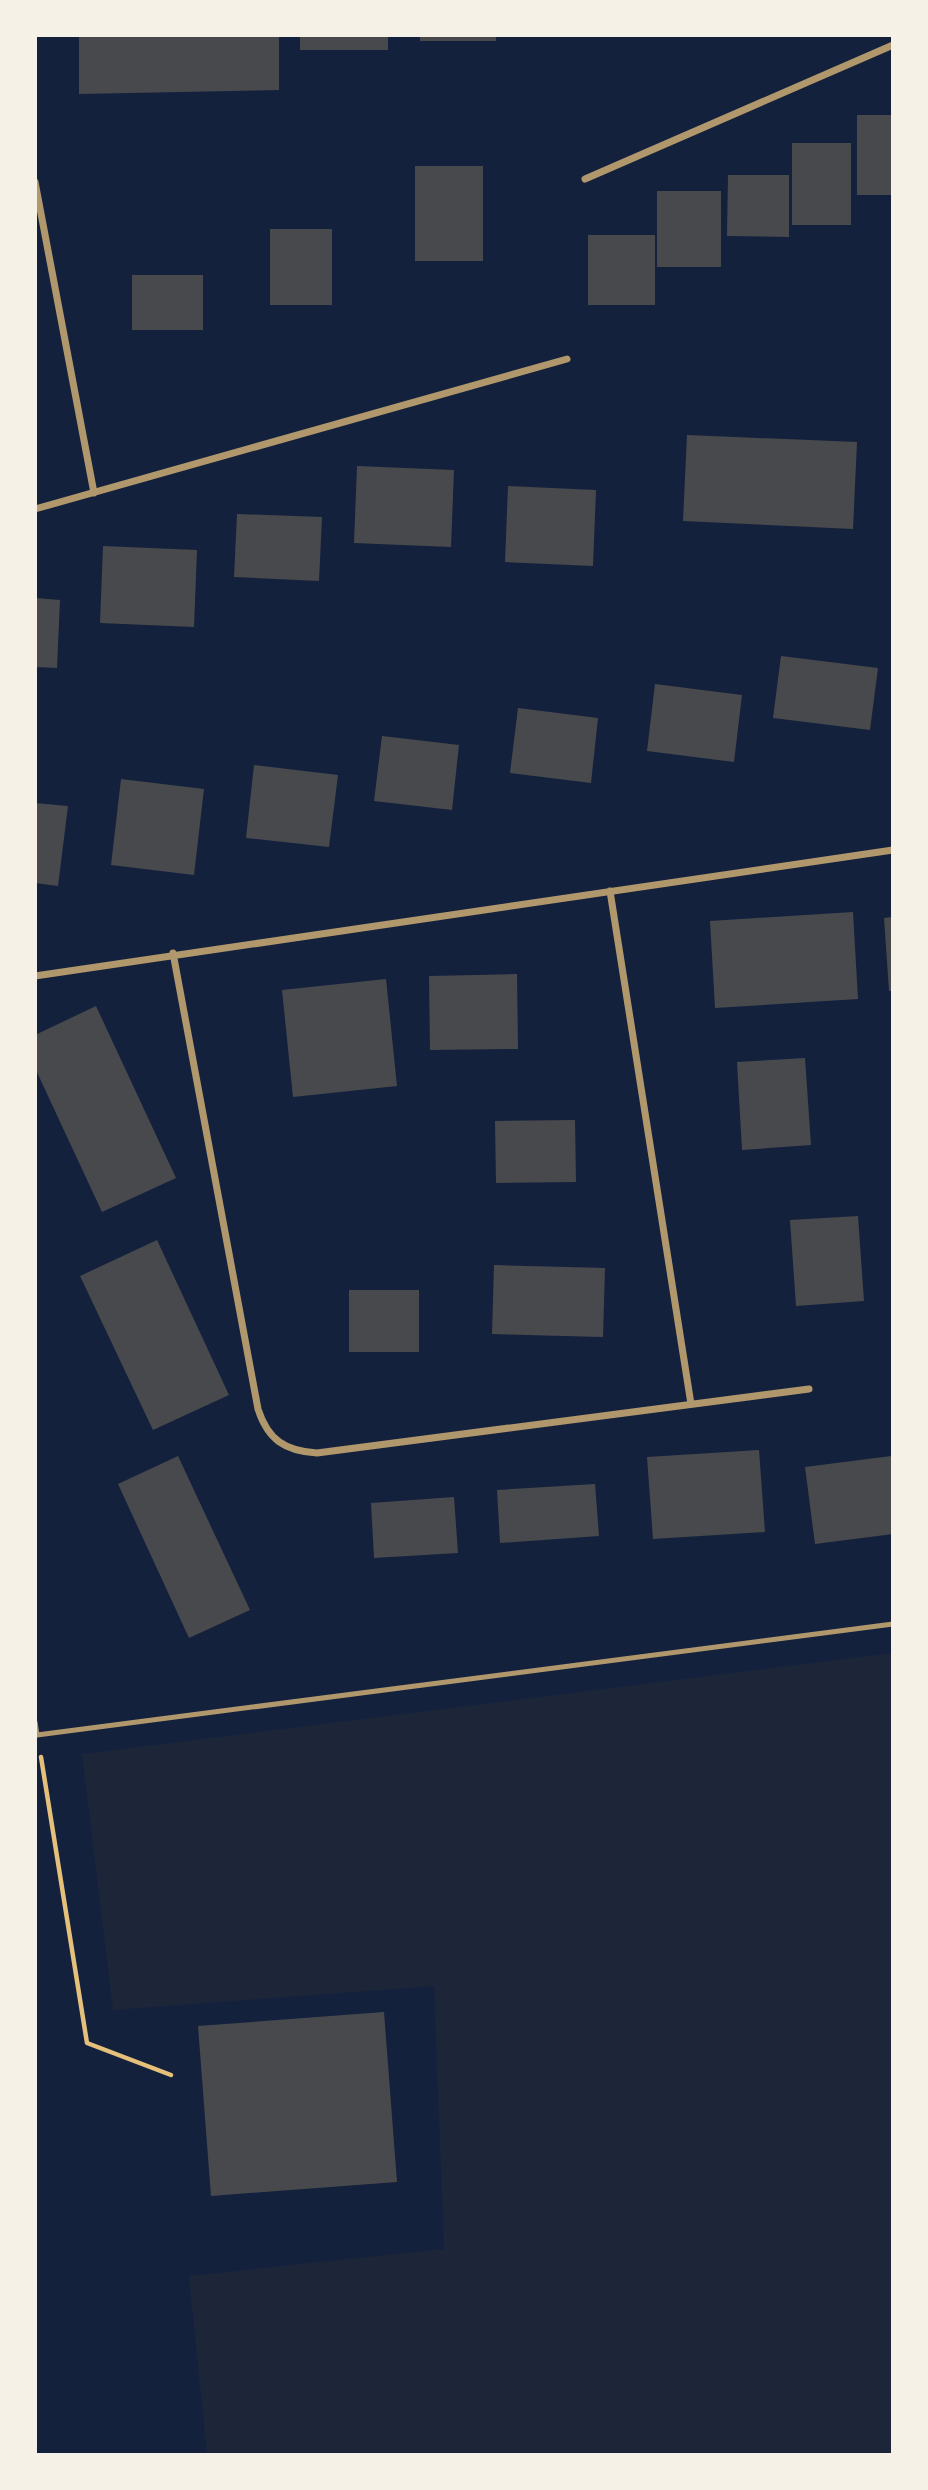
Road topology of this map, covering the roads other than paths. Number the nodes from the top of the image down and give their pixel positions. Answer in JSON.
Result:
{"nodes":[{"id":1,"x":893,"y":46,"type":"edge"},
{"id":2,"x":585,"y":179,"type":"dead end"},
{"id":3,"x":35,"y":182,"type":"edge"},
{"id":4,"x":568,"y":359,"type":"dead end"},
{"id":5,"x":94,"y":493,"type":"junction"},
{"id":6,"x":35,"y":509,"type":"edge"},
{"id":7,"x":893,"y":850,"type":"edge"},
{"id":8,"x":610,"y":891,"type":"junction"},
{"id":9,"x":173,"y":954,"type":"junction"},
{"id":10,"x":35,"y":976,"type":"edge"},
{"id":11,"x":809,"y":1389,"type":"dead end"},
{"id":12,"x":691,"y":1404,"type":"junction"},
{"id":13,"x":893,"y":1624,"type":"edge"},
{"id":14,"x":35,"y":1722,"type":"edge"}],
"edges":[{"from":1,"to":2,"type":"street"},
{"from":3,"to":5,"type":"street"},
{"from":4,"to":5,"type":"street"},
{"from":5,"to":6,"type":"street"},
{"from":7,"to":8,"type":"street"},
{"from":8,"to":9,"type":"street"},
{"from":8,"to":12,"type":"street"},
{"from":9,"to":10,"type":"street"},
{"from":9,"to":12,"type":"street"},
{"from":11,"to":12,"type":"street"},
{"from":13,"to":14,"type":"lane"}]}
